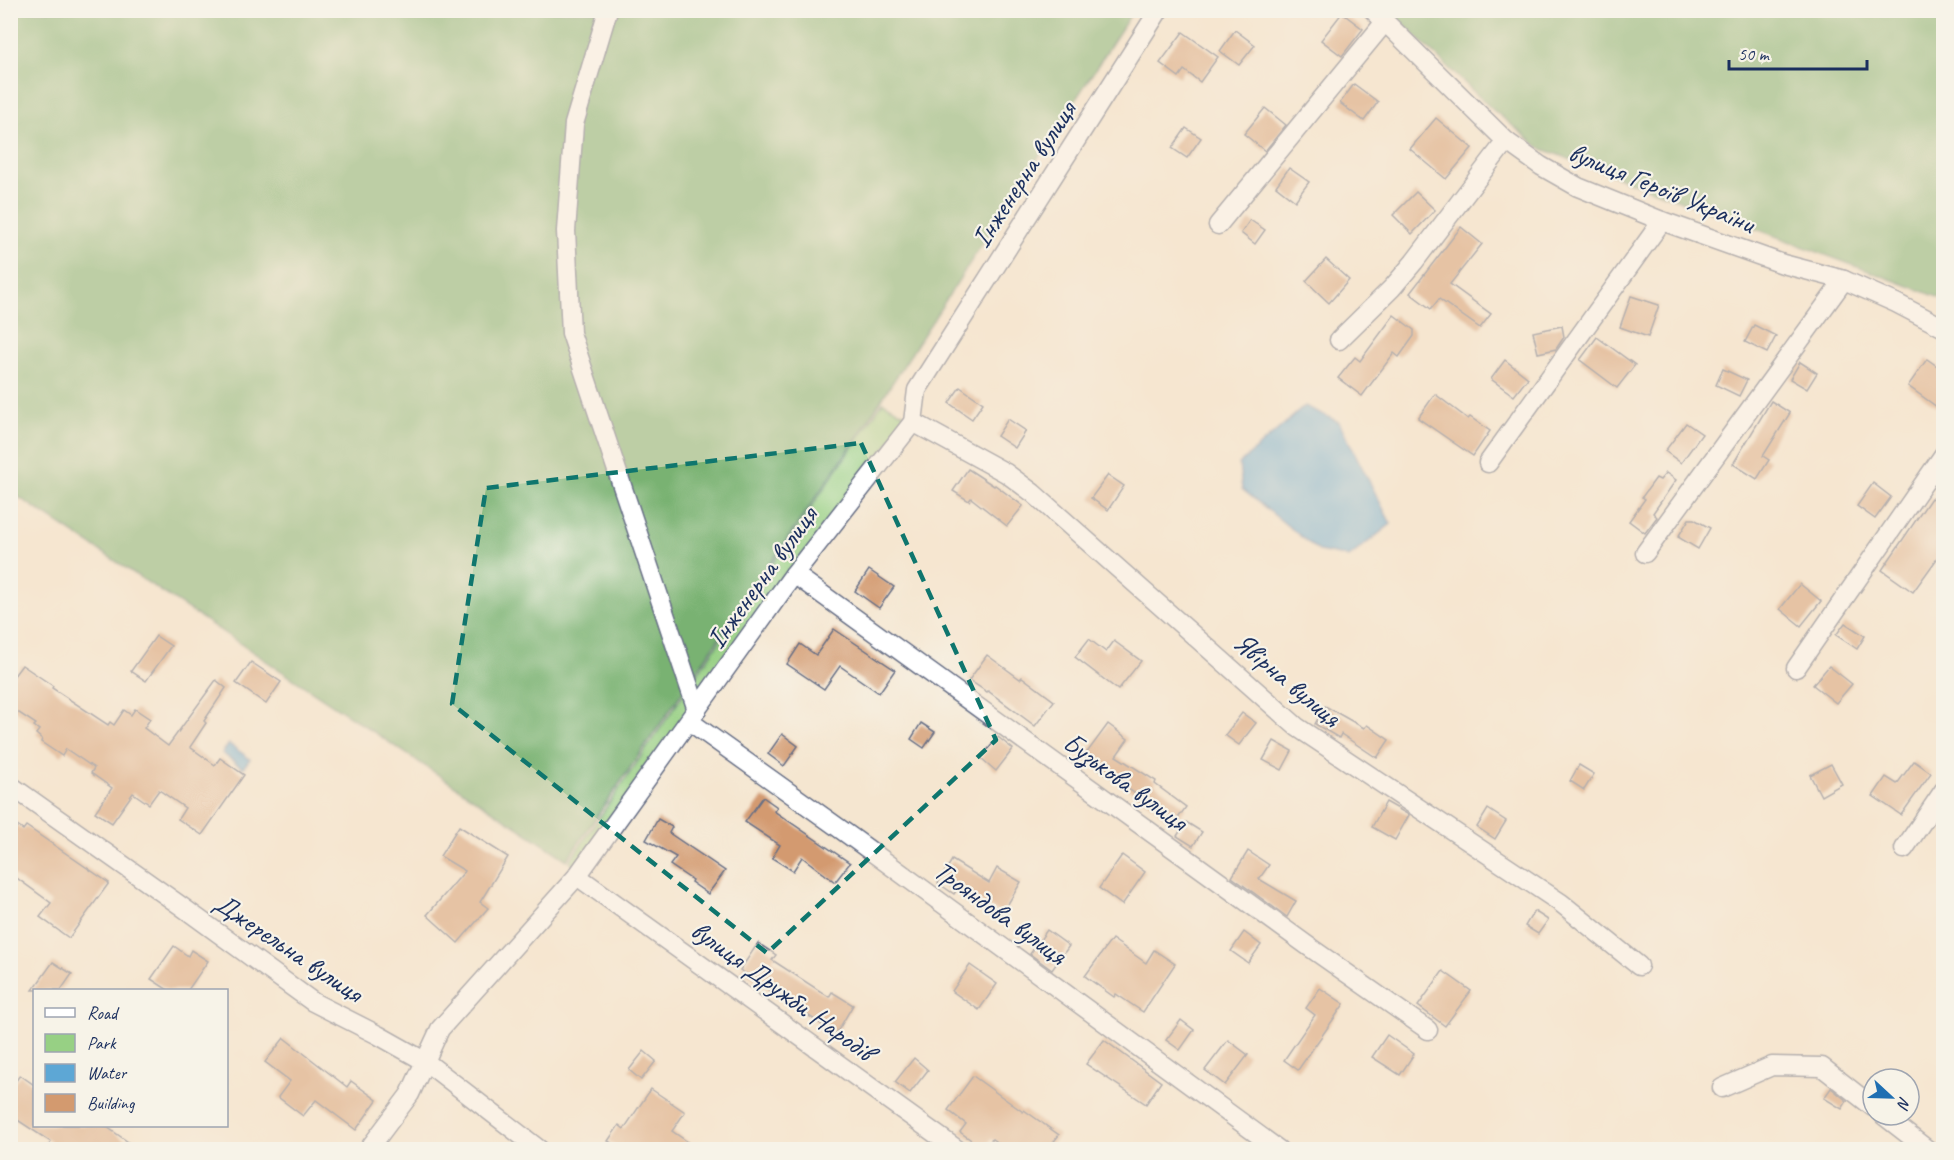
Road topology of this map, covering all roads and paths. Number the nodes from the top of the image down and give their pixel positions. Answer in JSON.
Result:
{"nodes":[{"id":1,"x":608,"y":10,"type":"edge"},
{"id":2,"x":1159,"y":10,"type":"edge"},
{"id":3,"x":1379,"y":16,"type":"edge"},
{"id":4,"x":1506,"y":141,"type":"junction"},
{"id":5,"x":1662,"y":221,"type":"junction"},
{"id":6,"x":1218,"y":225,"type":"dead end"},
{"id":7,"x":1844,"y":280,"type":"junction"},
{"id":8,"x":1944,"y":328,"type":"edge"},
{"id":9,"x":1339,"y":340,"type":"dead end"},
{"id":10,"x":913,"y":422,"type":"junction"},
{"id":11,"x":1944,"y":454,"type":"edge"},
{"id":12,"x":1488,"y":462,"type":"dead end"},
{"id":13,"x":1645,"y":553,"type":"dead end"},
{"id":14,"x":794,"y":574,"type":"junction"},
{"id":15,"x":1796,"y":668,"type":"dead end"},
{"id":16,"x":693,"y":716,"type":"junction"},
{"id":17,"x":10,"y":785,"type":"edge"},
{"id":18,"x":1944,"y":790,"type":"edge"},
{"id":19,"x":1904,"y":849,"type":"dead end"},
{"id":20,"x":576,"y":876,"type":"junction"},
{"id":21,"x":1639,"y":966,"type":"dead end"},
{"id":22,"x":1428,"y":1030,"type":"dead end"},
{"id":23,"x":426,"y":1062,"type":"junction"},
{"id":24,"x":1722,"y":1088,"type":"dead end"},
{"id":25,"x":1861,"y":1098,"type":"edge"},
{"id":26,"x":1899,"y":1127,"type":"edge"},
{"id":27,"x":368,"y":1149,"type":"edge"},
{"id":28,"x":540,"y":1149,"type":"edge"},
{"id":29,"x":957,"y":1149,"type":"edge"},
{"id":30,"x":1279,"y":1149,"type":"edge"},
{"id":31,"x":1928,"y":1149,"type":"edge"}],
"edges":[{"from":1,"to":16,"type":"street"},
{"from":2,"to":10,"type":"street","name":"Інженерна вулиця"},
{"from":3,"to":4,"type":"street","name":"вулиця Героїв України"},
{"from":3,"to":6,"type":"street"},
{"from":4,"to":5,"type":"street","name":"вулиця Героїв України"},
{"from":4,"to":9,"type":"street"},
{"from":5,"to":7,"type":"street","name":"вулиця Героїв України"},
{"from":5,"to":12,"type":"street"},
{"from":7,"to":8,"type":"street","name":"вулиця Героїв України"},
{"from":7,"to":13,"type":"street"},
{"from":10,"to":14,"type":"street","name":"Інженерна вулиця"},
{"from":10,"to":21,"type":"street","name":"Явірна вулиця"},
{"from":11,"to":15,"type":"street"},
{"from":14,"to":16,"type":"street","name":"Інженерна вулиця"},
{"from":14,"to":22,"type":"street","name":"Бузькова вулиця"},
{"from":16,"to":20,"type":"street","name":"Інженерна вулиця"},
{"from":16,"to":30,"type":"street","name":"Трояндова вулиця"},
{"from":17,"to":23,"type":"street","name":"Джерельна вулиця"},
{"from":18,"to":19,"type":"street"},
{"from":20,"to":23,"type":"street","name":"Інженерна вулиця"},
{"from":20,"to":29,"type":"street","name":"вулиця Дружби Народів"},
{"from":23,"to":27,"type":"street","name":"Інженерна вулиця"},
{"from":23,"to":28,"type":"street","name":"Джерельна вулиця"},
{"from":24,"to":25,"type":"street"},
{"from":26,"to":31,"type":"street"}]}
